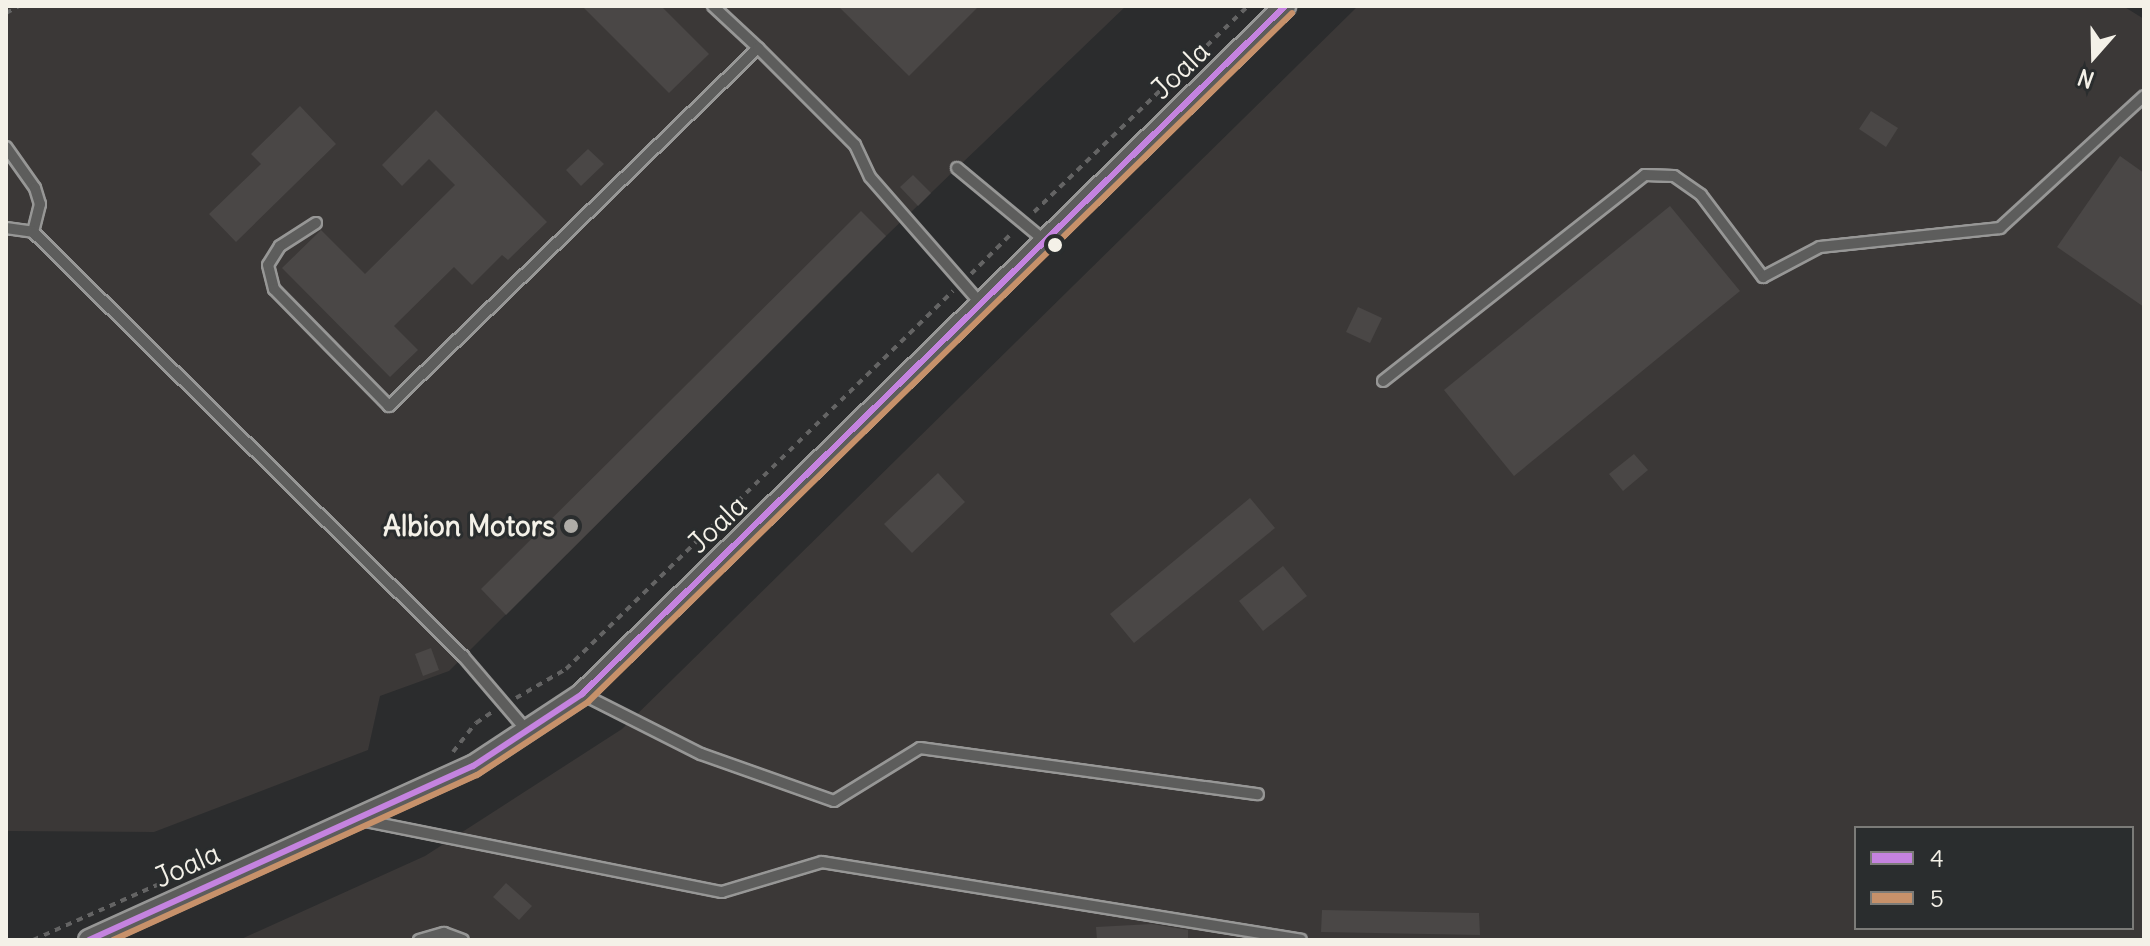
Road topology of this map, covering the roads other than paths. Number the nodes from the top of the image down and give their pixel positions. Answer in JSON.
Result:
{"nodes":[{"id":1,"x":713,"y":6,"type":"edge"},
{"id":2,"x":1285,"y":6,"type":"edge"},
{"id":3,"x":758,"y":48,"type":"junction"},
{"id":4,"x":2144,"y":96,"type":"edge"},
{"id":5,"x":6,"y":147,"type":"edge"},
{"id":6,"x":957,"y":168,"type":"dead end"},
{"id":7,"x":316,"y":223,"type":"dead end"},
{"id":8,"x":6,"y":228,"type":"edge"},
{"id":9,"x":33,"y":232,"type":"junction"},
{"id":10,"x":1045,"y":241,"type":"junction"},
{"id":11,"x":981,"y":304,"type":"junction"},
{"id":12,"x":1383,"y":381,"type":"dead end"},
{"id":13,"x":582,"y":694,"type":"junction"},
{"id":14,"x":527,"y":731,"type":"junction"},
{"id":15,"x":1258,"y":794,"type":"dead end"},
{"id":16,"x":358,"y":819,"type":"junction"},
{"id":17,"x":89,"y":940,"type":"edge"},
{"id":18,"x":419,"y":940,"type":"edge"},
{"id":19,"x":463,"y":940,"type":"edge"},
{"id":20,"x":1301,"y":940,"type":"edge"}],
"edges":[{"from":1,"to":3,"type":"lane"},
{"from":2,"to":10,"type":"street","name":"Joala"},
{"from":3,"to":7,"type":"lane"},
{"from":3,"to":11,"type":"lane"},
{"from":4,"to":12,"type":"lane"},
{"from":5,"to":9,"type":"lane"},
{"from":6,"to":10,"type":"lane"},
{"from":8,"to":9,"type":"lane"},
{"from":9,"to":14,"type":"lane"},
{"from":10,"to":11,"type":"street","name":"Joala"},
{"from":11,"to":13,"type":"street","name":"Joala"},
{"from":13,"to":14,"type":"street","name":"Joala"},
{"from":13,"to":15,"type":"lane"},
{"from":14,"to":16,"type":"street","name":"Joala"},
{"from":16,"to":17,"type":"street","name":"Joala"},
{"from":16,"to":20,"type":"lane"},
{"from":18,"to":19,"type":"lane"}]}
